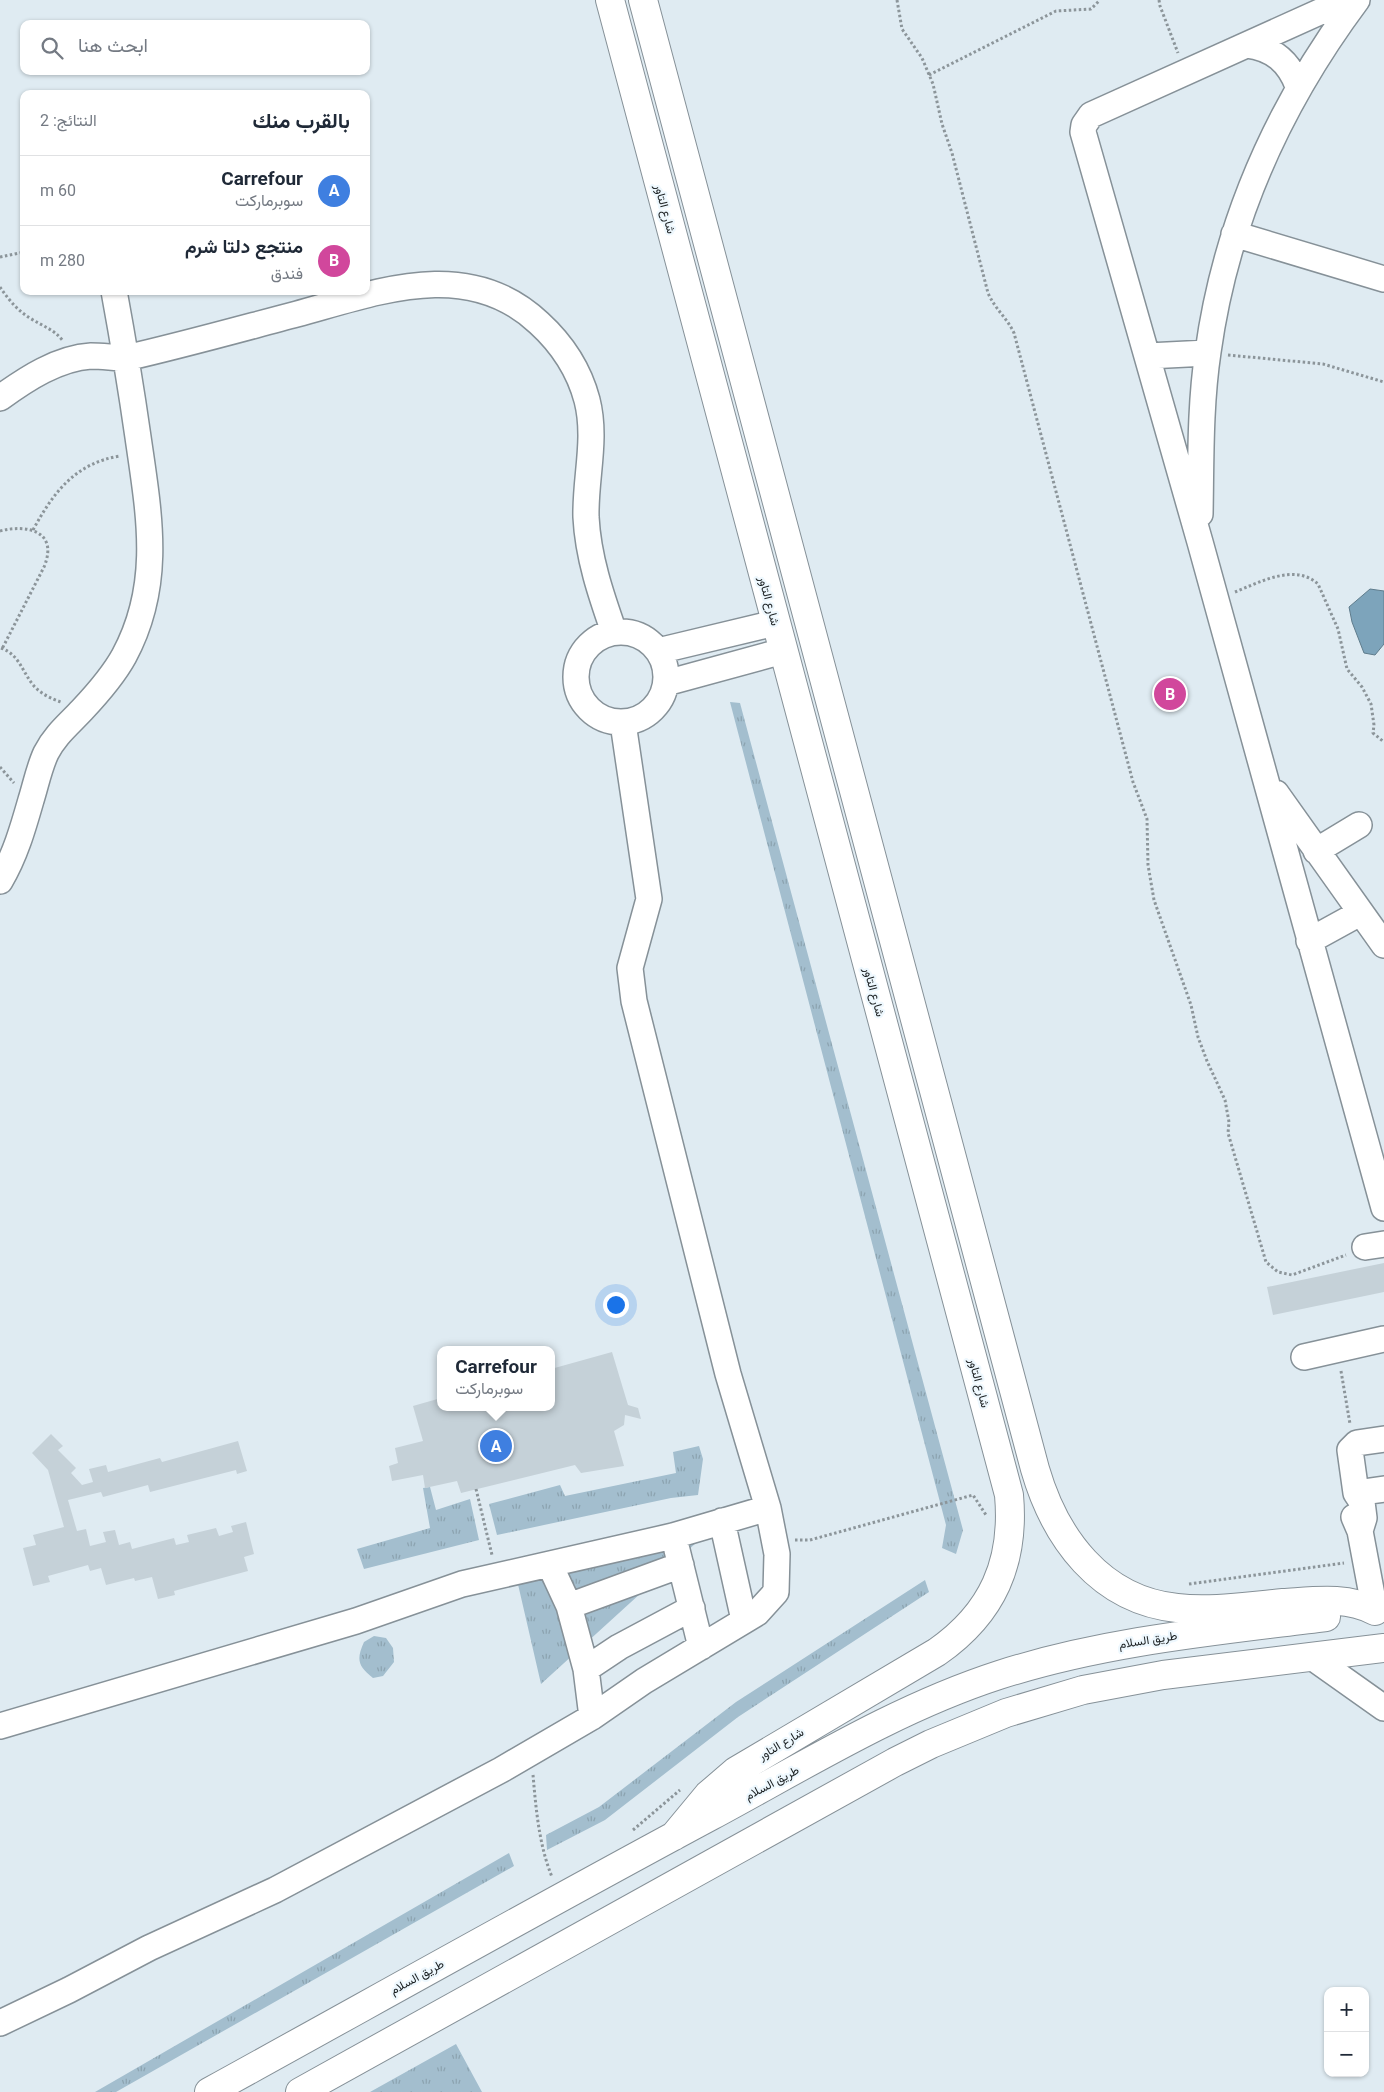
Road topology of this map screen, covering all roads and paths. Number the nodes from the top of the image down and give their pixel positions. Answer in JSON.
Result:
{"nodes":[{"id":1,"x":610,"y":0,"type":"edge"},
{"id":2,"x":643,"y":0,"type":"edge"},
{"id":3,"x":896,"y":0,"type":"edge"},
{"id":4,"x":1100,"y":0,"type":"edge"},
{"id":5,"x":1159,"y":0,"type":"edge"},
{"id":6,"x":1346,"y":0,"type":"edge"},
{"id":7,"x":1356,"y":0,"type":"edge"},
{"id":8,"x":1247,"y":45,"type":"junction"},
{"id":9,"x":1185,"y":73,"type":"junction"},
{"id":10,"x":929,"y":75,"type":"junction"},
{"id":11,"x":1298,"y":86,"type":"junction"},
{"id":12,"x":1234,"y":234,"type":"junction"},
{"id":13,"x":20,"y":253,"type":"edge"},
{"id":14,"x":0,"y":257,"type":"edge"},
{"id":15,"x":1384,"y":279,"type":"edge"},
{"id":16,"x":0,"y":287,"type":"edge"},
{"id":17,"x":370,"y":294,"type":"edge"},
{"id":18,"x":115,"y":295,"type":"edge"},
{"id":19,"x":367,"y":295,"type":"edge"},
{"id":20,"x":736,"y":350,"type":"junction"},
{"id":21,"x":1207,"y":353,"type":"junction"},
{"id":22,"x":704,"y":356,"type":"junction"},
{"id":23,"x":1148,"y":356,"type":"junction"},
{"id":24,"x":126,"y":358,"type":"junction"},
{"id":25,"x":73,"y":360,"type":"junction"},
{"id":26,"x":1384,"y":382,"type":"edge"},
{"id":27,"x":0,"y":398,"type":"edge"},
{"id":28,"x":140,"y":456,"type":"junction"},
{"id":29,"x":1,"y":530,"type":"edge"},
{"id":30,"x":33,"y":530,"type":"junction"},
{"id":31,"x":1200,"y":542,"type":"junction"},
{"id":32,"x":1216,"y":600,"type":"junction"},
{"id":33,"x":775,"y":623,"type":"junction"},
{"id":34,"x":614,"y":632,"type":"junction"},
{"id":35,"x":1,"y":648,"type":"edge"},
{"id":36,"x":658,"y":651,"type":"junction"},
{"id":37,"x":782,"y":651,"type":"junction"},
{"id":38,"x":666,"y":683,"type":"junction"},
{"id":39,"x":86,"y":706,"type":"junction"},
{"id":40,"x":622,"y":723,"type":"junction"},
{"id":41,"x":1384,"y":742,"type":"edge"},
{"id":42,"x":1266,"y":779,"type":"junction"},
{"id":43,"x":1359,"y":825,"type":"dead end"},
{"id":44,"x":1316,"y":851,"type":"junction"},
{"id":45,"x":0,"y":881,"type":"edge"},
{"id":46,"x":1360,"y":913,"type":"junction"},
{"id":47,"x":1309,"y":941,"type":"junction"},
{"id":48,"x":1384,"y":945,"type":"edge"},
{"id":49,"x":1384,"y":1208,"type":"edge"},
{"id":50,"x":1375,"y":1246,"type":"edge"},
{"id":51,"x":1384,"y":1340,"type":"edge"},
{"id":52,"x":1337,"y":1350,"type":"junction"},
{"id":53,"x":1304,"y":1357,"type":"dead end"},
{"id":54,"x":1025,"y":1435,"type":"junction"},
{"id":55,"x":1384,"y":1439,"type":"edge"},
{"id":56,"x":995,"y":1442,"type":"junction"},
{"id":57,"x":1354,"y":1444,"type":"junction"},
{"id":58,"x":476,"y":1489,"type":"dead end"},
{"id":59,"x":1384,"y":1489,"type":"edge"},
{"id":60,"x":1356,"y":1493,"type":"junction"},
{"id":61,"x":768,"y":1508,"type":"junction"},
{"id":62,"x":1010,"y":1514,"type":"junction"},
{"id":63,"x":722,"y":1521,"type":"junction"},
{"id":64,"x":673,"y":1536,"type":"junction"},
{"id":65,"x":774,"y":1540,"type":"junction"},
{"id":66,"x":681,"y":1564,"type":"junction"},
{"id":67,"x":550,"y":1565,"type":"junction"},
{"id":68,"x":497,"y":1575,"type":"junction"},
{"id":69,"x":569,"y":1606,"type":"junction"},
{"id":70,"x":692,"y":1608,"type":"junction"},
{"id":71,"x":1380,"y":1610,"type":"edge"},
{"id":72,"x":744,"y":1620,"type":"junction"},
{"id":73,"x":701,"y":1647,"type":"junction"},
{"id":74,"x":1384,"y":1648,"type":"edge"},
{"id":75,"x":1312,"y":1657,"type":"junction"},
{"id":76,"x":586,"y":1670,"type":"junction"},
{"id":77,"x":1384,"y":1708,"type":"edge"},
{"id":78,"x":592,"y":1717,"type":"junction"},
{"id":79,"x":0,"y":1726,"type":"edge"},
{"id":80,"x":534,"y":1789,"type":"dead end"},
{"id":81,"x":674,"y":1836,"type":"junction"},
{"id":82,"x":555,"y":1884,"type":"dead end"},
{"id":83,"x":0,"y":2023,"type":"edge"},
{"id":84,"x":308,"y":2090,"type":"edge"},
{"id":85,"x":209,"y":2092,"type":"edge"}],
"edges":[{"from":1,"to":22,"type":"main road","name":"شارع التاور"},
{"from":2,"to":20,"type":"main road"},
{"from":3,"to":10,"type":"path"},
{"from":4,"to":10,"type":"path"},
{"from":5,"to":9,"type":"path"},
{"from":6,"to":8,"type":"street"},
{"from":7,"to":11,"type":"street"},
{"from":8,"to":9,"type":"street"},
{"from":8,"to":11,"type":"street"},
{"from":9,"to":23,"type":"street"},
{"from":10,"to":50,"type":"path"},
{"from":11,"to":12,"type":"street"},
{"from":12,"to":15,"type":"street"},
{"from":12,"to":21,"type":"street"},
{"from":13,"to":14,"type":"path"},
{"from":16,"to":25,"type":"path"},
{"from":17,"to":34,"type":"street"},
{"from":18,"to":24,"type":"street"},
{"from":19,"to":24,"type":"street"},
{"from":20,"to":22,"type":"main road"},
{"from":20,"to":54,"type":"main road"},
{"from":21,"to":23,"type":"street"},
{"from":21,"to":26,"type":"path"},
{"from":21,"to":31,"type":"street"},
{"from":22,"to":33,"type":"main road","name":"شارع التاور"},
{"from":23,"to":31,"type":"street"},
{"from":24,"to":25,"type":"street"},
{"from":24,"to":28,"type":"street"},
{"from":25,"to":27,"type":"street"},
{"from":28,"to":30,"type":"path"},
{"from":28,"to":39,"type":"street"},
{"from":29,"to":30,"type":"path"},
{"from":30,"to":35,"type":"path"},
{"from":31,"to":32,"type":"street"},
{"from":32,"to":41,"type":"path"},
{"from":32,"to":42,"type":"street"},
{"from":33,"to":36,"type":"street"},
{"from":33,"to":37,"type":"main road","name":"شارع التاور"},
{"from":34,"to":36,"type":"street"},
{"from":34,"to":40,"type":"street"},
{"from":35,"to":39,"type":"path"},
{"from":36,"to":38,"type":"street"},
{"from":37,"to":38,"type":"street"},
{"from":37,"to":56,"type":"main road","name":"شارع التاور"},
{"from":38,"to":40,"type":"street"},
{"from":39,"to":45,"type":"street"},
{"from":40,"to":61,"type":"street"},
{"from":42,"to":44,"type":"street"},
{"from":42,"to":47,"type":"street"},
{"from":43,"to":44,"type":"street"},
{"from":44,"to":46,"type":"street"},
{"from":46,"to":47,"type":"street"},
{"from":46,"to":48,"type":"street"},
{"from":47,"to":49,"type":"street"},
{"from":51,"to":52,"type":"street"},
{"from":52,"to":53,"type":"street"},
{"from":52,"to":57,"type":"path"},
{"from":54,"to":56,"type":"main road"},
{"from":54,"to":71,"type":"main road"},
{"from":55,"to":57,"type":"street"},
{"from":56,"to":62,"type":"main road","name":"شارع التاور"},
{"from":57,"to":60,"type":"street"},
{"from":58,"to":68,"type":"path"},
{"from":59,"to":60,"type":"street"},
{"from":60,"to":71,"type":"street"},
{"from":61,"to":63,"type":"street"},
{"from":61,"to":65,"type":"street"},
{"from":62,"to":65,"type":"path"},
{"from":62,"to":81,"type":"main road","name":"شارع التاور"},
{"from":63,"to":64,"type":"street"},
{"from":63,"to":72,"type":"street"},
{"from":64,"to":66,"type":"street"},
{"from":64,"to":67,"type":"street"},
{"from":65,"to":72,"type":"street"},
{"from":66,"to":69,"type":"street"},
{"from":66,"to":70,"type":"street"},
{"from":67,"to":68,"type":"street"},
{"from":67,"to":69,"type":"street"},
{"from":68,"to":79,"type":"street"},
{"from":69,"to":76,"type":"street"},
{"from":70,"to":73,"type":"street"},
{"from":70,"to":76,"type":"street"},
{"from":71,"to":81,"type":"main road","name":"طريق السلام"},
{"from":72,"to":73,"type":"street"},
{"from":73,"to":78,"type":"street"},
{"from":74,"to":75,"type":"main road"},
{"from":75,"to":77,"type":"street"},
{"from":75,"to":84,"type":"main road"},
{"from":76,"to":78,"type":"street"},
{"from":78,"to":83,"type":"street"},
{"from":80,"to":82,"type":"path"},
{"from":81,"to":85,"type":"main road","name":"طريق السلام"}]}
